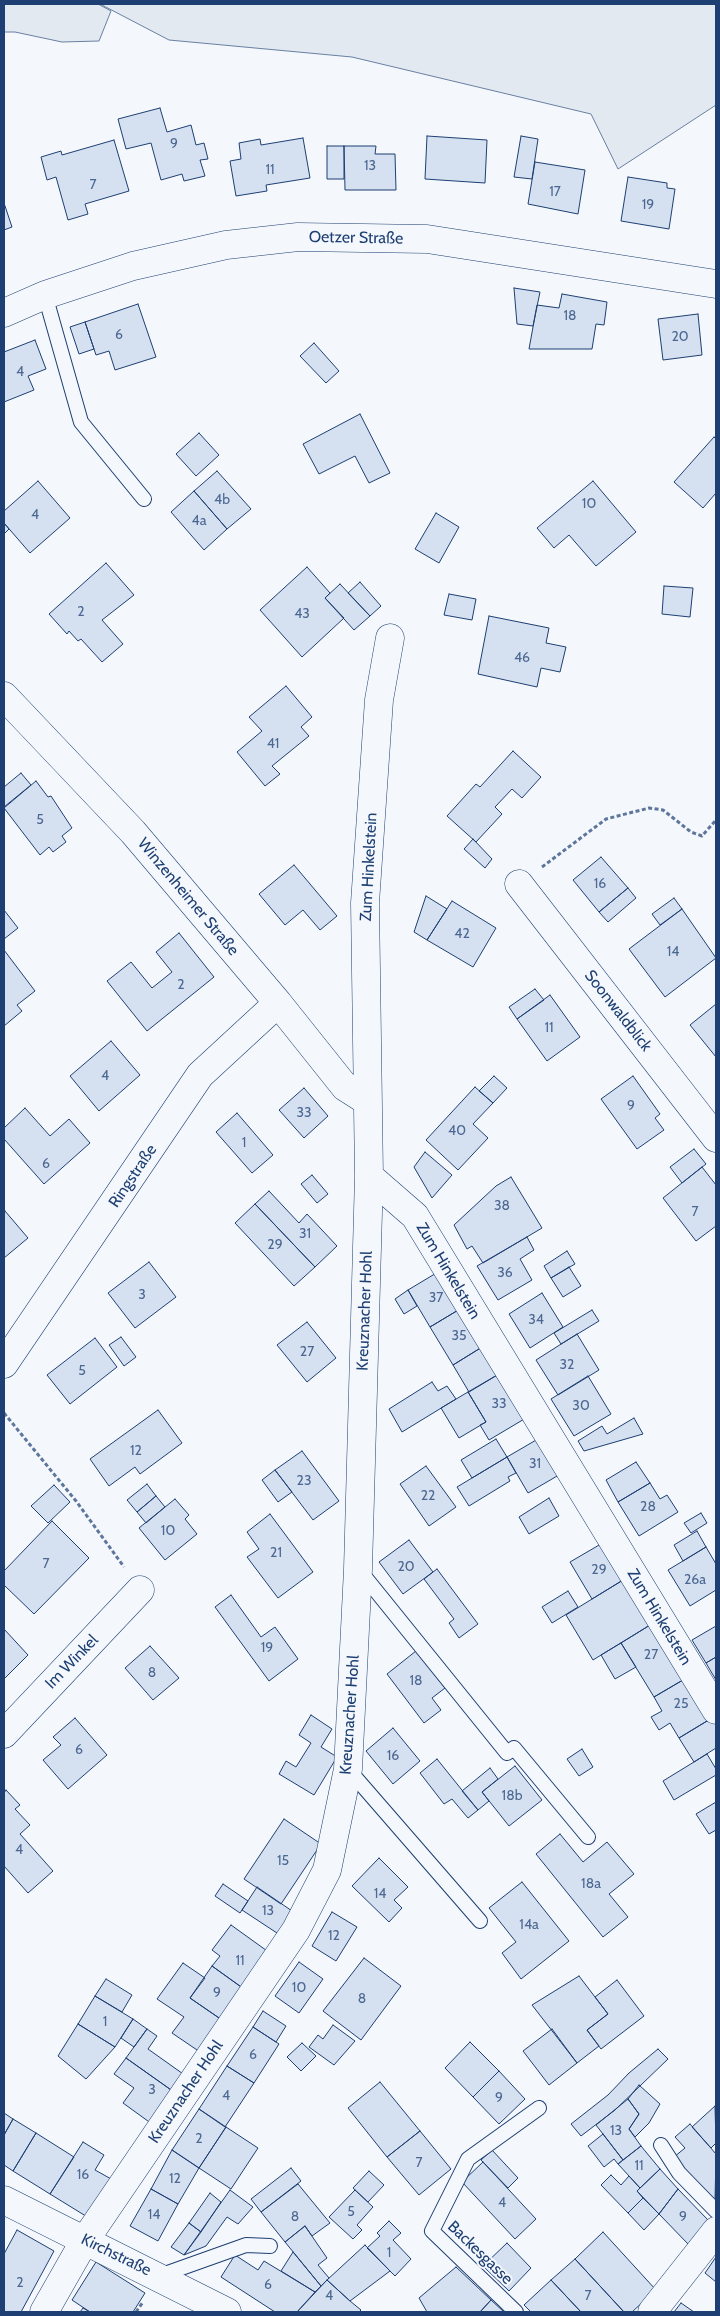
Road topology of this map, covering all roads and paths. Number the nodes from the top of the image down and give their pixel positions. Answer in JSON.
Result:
{"nodes":[{"id":1,"x":716,"y":284,"type":"edge"},
{"id":2,"x":45,"y":295,"type":"junction"},
{"id":3,"x":4,"y":313,"type":"edge"},
{"id":4,"x":144,"y":499,"type":"dead end"},
{"id":5,"x":390,"y":638,"type":"dead end"},
{"id":6,"x":4,"y":696,"type":"edge"},
{"id":7,"x":716,"y":820,"type":"edge"},
{"id":8,"x":519,"y":884,"type":"joint"},
{"id":9,"x":278,"y":1003,"type":"junction"},
{"id":10,"x":366,"y":1101,"type":"junction"},
{"id":11,"x":716,"y":1138,"type":"edge"},
{"id":12,"x":369,"y":1176,"type":"junction"},
{"id":13,"x":4,"y":1364,"type":"edge"},
{"id":14,"x":4,"y":1413,"type":"edge"},
{"id":15,"x":358,"y":1569,"type":"junction"},
{"id":16,"x":140,"y":1590,"type":"joint"},
{"id":17,"x":716,"y":1710,"type":"edge"},
{"id":18,"x":4,"y":1734,"type":"edge"},
{"id":19,"x":348,"y":1769,"type":"junction"},
{"id":20,"x":588,"y":1837,"type":"dead end"},
{"id":21,"x":480,"y":1921,"type":"dead end"},
{"id":22,"x":539,"y":2108,"type":"dead end"},
{"id":23,"x":661,"y":2145,"type":"dead end"},
{"id":24,"x":4,"y":2200,"type":"edge"},
{"id":25,"x":716,"y":2211,"type":"edge"},
{"id":26,"x":716,"y":2231,"type":"edge"},
{"id":27,"x":85,"y":2240,"type":"junction"},
{"id":28,"x":270,"y":2246,"type":"dead end"},
{"id":29,"x":159,"y":2276,"type":"junction"},
{"id":30,"x":44,"y":2312,"type":"edge"},
{"id":31,"x":227,"y":2312,"type":"edge"},
{"id":32,"x":516,"y":2312,"type":"edge"},
{"id":33,"x":652,"y":2312,"type":"edge"}],
"edges":[{"from":1,"to":2,"type":"street","name":"Oetzer Straße"},
{"from":2,"to":3,"type":"street","name":"Oetzer Straße"},
{"from":2,"to":4,"type":"lane"},
{"from":5,"to":10,"type":"street","name":"Zum Hinkelstein"},
{"from":6,"to":9,"type":"street","name":"Winzenheimer Straße"},
{"from":7,"to":8,"type":"path"},
{"from":8,"to":11,"type":"street","name":"Soonwaldblick"},
{"from":9,"to":10,"type":"street","name":"Winzenheimer Straße"},
{"from":9,"to":13,"type":"street","name":"Ringstraße"},
{"from":10,"to":12,"type":"street","name":"Zum Hinkelstein"},
{"from":12,"to":15,"type":"street","name":"Kreuznacher Hohl"},
{"from":12,"to":17,"type":"street","name":"Zum Hinkelstein"},
{"from":14,"to":16,"type":"path"},
{"from":15,"to":19,"type":"street","name":"Kreuznacher Hohl"},
{"from":15,"to":20,"type":"lane"},
{"from":16,"to":18,"type":"street","name":"Im Winkel"},
{"from":19,"to":21,"type":"lane"},
{"from":19,"to":27,"type":"street","name":"Kreuznacher Hohl"},
{"from":22,"to":32,"type":"lane","name":"Backesgasse"},
{"from":23,"to":25,"type":"lane"},
{"from":24,"to":27,"type":"street","name":"Kirchstraße"},
{"from":26,"to":33,"type":"street"},
{"from":27,"to":29,"type":"street","name":"Kirchstraße"},
{"from":27,"to":30,"type":"street","name":"Kreuznacher Hohl"},
{"from":28,"to":29,"type":"lane"},
{"from":29,"to":31,"type":"street","name":"Kirchstraße"}]}
